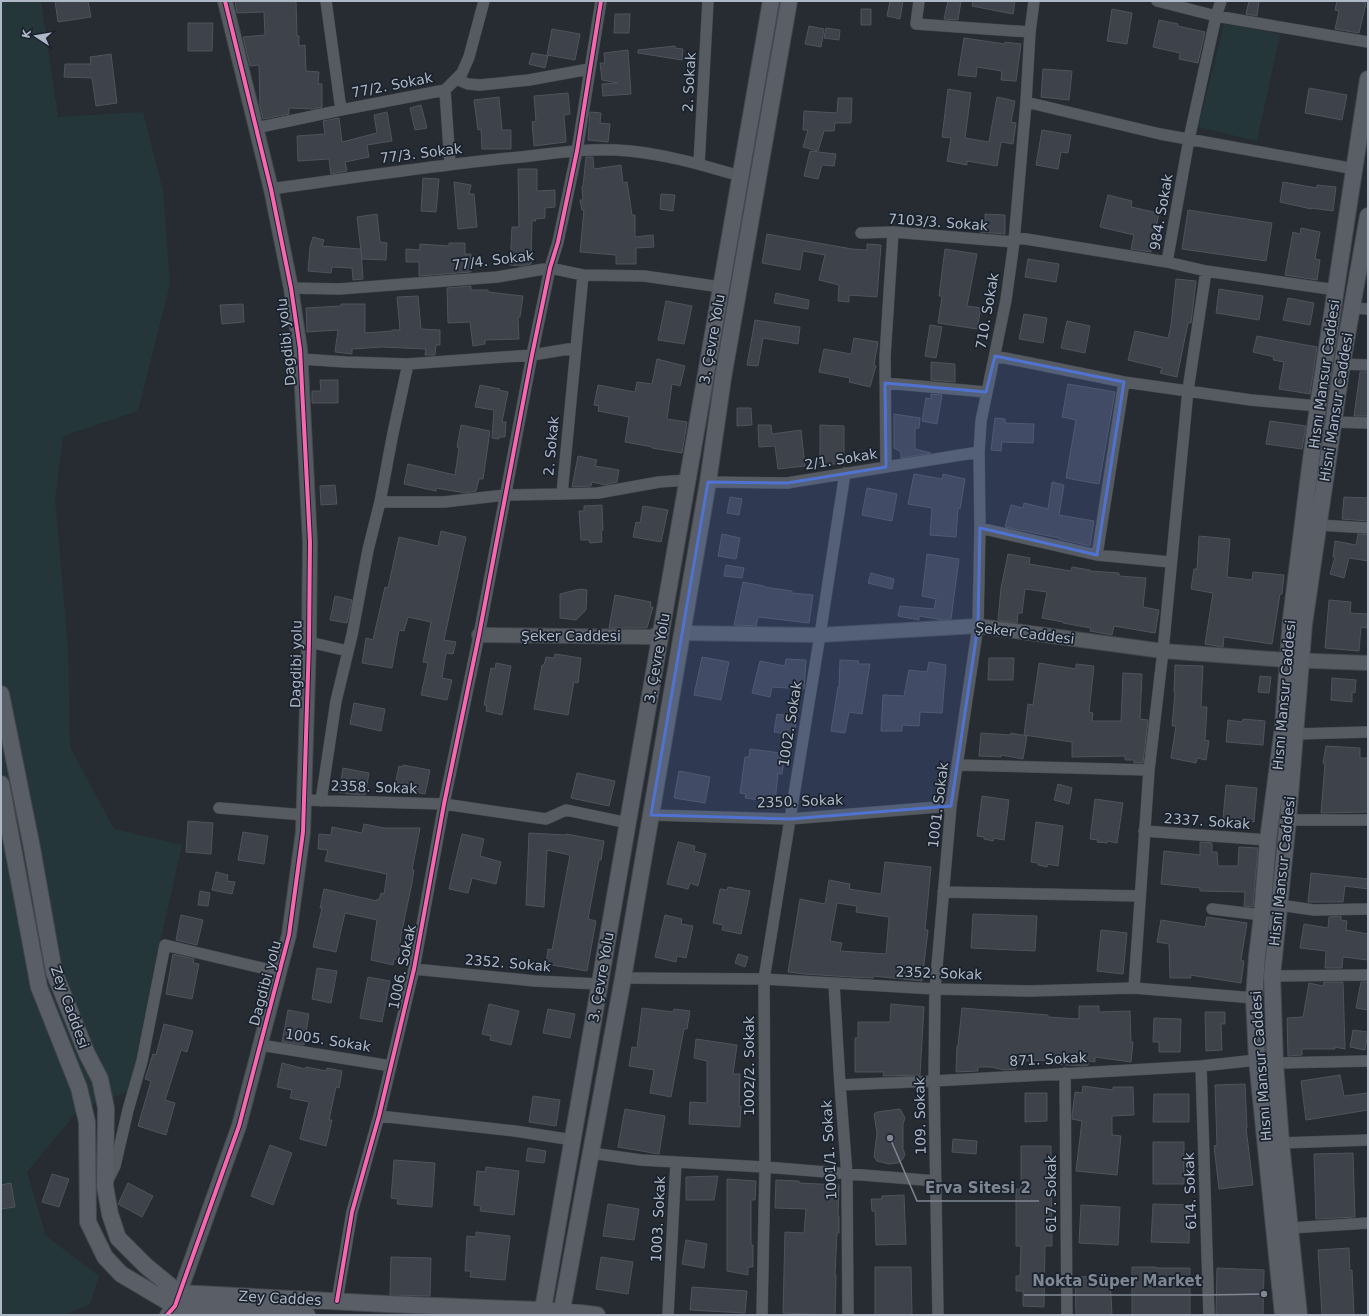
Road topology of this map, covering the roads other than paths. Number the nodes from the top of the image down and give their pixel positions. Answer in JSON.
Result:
{"nodes":[{"id":1,"x":225,"y":1,"type":"edge"},
{"id":2,"x":326,"y":1,"type":"edge"},
{"id":3,"x":484,"y":1,"type":"edge"},
{"id":4,"x":602,"y":1,"type":"edge"},
{"id":5,"x":708,"y":1,"type":"edge"},
{"id":6,"x":771,"y":1,"type":"edge"},
{"id":7,"x":789,"y":1,"type":"edge"},
{"id":8,"x":919,"y":1,"type":"edge"},
{"id":9,"x":1034,"y":1,"type":"edge"},
{"id":10,"x":1157,"y":1,"type":"edge"},
{"id":11,"x":1221,"y":1,"type":"edge"},
{"id":12,"x":1216,"y":16,"type":"junction"},
{"id":13,"x":1030,"y":32,"type":"junction"},
{"id":14,"x":1368,"y":42,"type":"edge"},
{"id":15,"x":589,"y":69,"type":"junction"},
{"id":16,"x":456,"y":79,"type":"junction"},
{"id":17,"x":1368,"y":79,"type":"edge"},
{"id":18,"x":445,"y":90,"type":"junction"},
{"id":19,"x":1026,"y":102,"type":"junction"},
{"id":20,"x":341,"y":110,"type":"junction"},
{"id":21,"x":256,"y":128,"type":"junction"},
{"id":22,"x":1189,"y":139,"type":"junction"},
{"id":23,"x":576,"y":152,"type":"junction"},
{"id":24,"x":450,"y":164,"type":"junction"},
{"id":25,"x":699,"y":164,"type":"junction"},
{"id":26,"x":1355,"y":169,"type":"junction"},
{"id":27,"x":740,"y":176,"type":"junction"},
{"id":28,"x":271,"y":189,"type":"junction"},
{"id":29,"x":1368,"y":216,"type":"edge"},
{"id":30,"x":893,"y":232,"type":"junction"},
{"id":31,"x":861,"y":233,"type":"dead end"},
{"id":32,"x":1014,"y":240,"type":"junction"},
{"id":33,"x":1366,"y":243,"type":"edge"},
{"id":34,"x":1167,"y":262,"type":"junction"},
{"id":35,"x":550,"y":268,"type":"junction"},
{"id":36,"x":1206,"y":271,"type":"junction"},
{"id":37,"x":583,"y":275,"type":"junction"},
{"id":38,"x":721,"y":287,"type":"junction"},
{"id":39,"x":291,"y":288,"type":"junction"},
{"id":40,"x":1336,"y":290,"type":"junction"},
{"id":41,"x":1352,"y":308,"type":"junction"},
{"id":42,"x":1368,"y":309,"type":"edge"},
{"id":43,"x":576,"y":348,"type":"junction"},
{"id":44,"x":532,"y":355,"type":"junction"},
{"id":45,"x":995,"y":356,"type":"junction"},
{"id":46,"x":301,"y":359,"type":"junction"},
{"id":47,"x":408,"y":364,"type":"junction"},
{"id":48,"x":1342,"y":364,"type":"junction"},
{"id":49,"x":1368,"y":365,"type":"edge"},
{"id":50,"x":1124,"y":382,"type":"junction"},
{"id":51,"x":885,"y":383,"type":"junction"},
{"id":52,"x":1188,"y":390,"type":"junction"},
{"id":53,"x":986,"y":392,"type":"junction"},
{"id":54,"x":1318,"y":406,"type":"junction"},
{"id":55,"x":1334,"y":422,"type":"junction"},
{"id":56,"x":1368,"y":423,"type":"edge"},
{"id":57,"x":979,"y":452,"type":"junction"},
{"id":58,"x":886,"y":467,"type":"junction"},
{"id":59,"x":845,"y":473,"type":"junction"},
{"id":60,"x":688,"y":480,"type":"junction"},
{"id":61,"x":708,"y":482,"type":"junction"},
{"id":62,"x":562,"y":494,"type":"junction"},
{"id":63,"x":505,"y":495,"type":"junction"},
{"id":64,"x":380,"y":502,"type":"junction"},
{"id":65,"x":1319,"y":525,"type":"junction"},
{"id":66,"x":980,"y":528,"type":"junction"},
{"id":67,"x":1368,"y":528,"type":"edge"},
{"id":68,"x":1097,"y":556,"type":"junction"},
{"id":69,"x":1170,"y":562,"type":"junction"},
{"id":70,"x":978,"y":626,"type":"junction"},
{"id":71,"x":661,"y":632,"type":"junction"},
{"id":72,"x":682,"y":633,"type":"junction"},
{"id":73,"x":820,"y":634,"type":"junction"},
{"id":74,"x":479,"y":635,"type":"junction"},
{"id":75,"x":309,"y":642,"type":"junction"},
{"id":76,"x":1163,"y":650,"type":"junction"},
{"id":77,"x":348,"y":651,"type":"junction"},
{"id":78,"x":1295,"y":660,"type":"junction"},
{"id":79,"x":1368,"y":663,"type":"edge"},
{"id":80,"x":1,"y":694,"type":"edge"},
{"id":81,"x":1368,"y":732,"type":"edge"},
{"id":82,"x":1295,"y":734,"type":"junction"},
{"id":83,"x":958,"y":765,"type":"junction"},
{"id":84,"x":1149,"y":770,"type":"junction"},
{"id":85,"x":1,"y":784,"type":"edge"},
{"id":86,"x":304,"y":800,"type":"junction"},
{"id":87,"x":321,"y":801,"type":"junction"},
{"id":88,"x":444,"y":804,"type":"junction"},
{"id":89,"x":951,"y":806,"type":"junction"},
{"id":90,"x":219,"y":808,"type":"dead end"},
{"id":91,"x":304,"y":815,"type":"junction"},
{"id":92,"x":651,"y":815,"type":"junction"},
{"id":93,"x":790,"y":819,"type":"junction"},
{"id":94,"x":1288,"y":820,"type":"junction"},
{"id":95,"x":1368,"y":820,"type":"edge"},
{"id":96,"x":628,"y":823,"type":"junction"},
{"id":97,"x":1144,"y":831,"type":"junction"},
{"id":98,"x":1268,"y":840,"type":"junction"},
{"id":99,"x":943,"y":892,"type":"junction"},
{"id":100,"x":1140,"y":896,"type":"junction"},
{"id":101,"x":1279,"y":904,"type":"junction"},
{"id":102,"x":1212,"y":909,"type":"dead end"},
{"id":103,"x":1368,"y":909,"type":"edge"},
{"id":104,"x":1262,"y":915,"type":"junction"},
{"id":105,"x":414,"y":969,"type":"junction"},
{"id":106,"x":279,"y":972,"type":"junction"},
{"id":107,"x":1368,"y":975,"type":"edge"},
{"id":108,"x":1272,"y":976,"type":"junction"},
{"id":109,"x":623,"y":978,"type":"junction"},
{"id":110,"x":764,"y":979,"type":"junction"},
{"id":111,"x":600,"y":984,"type":"junction"},
{"id":112,"x":834,"y":984,"type":"junction"},
{"id":113,"x":1134,"y":988,"type":"junction"},
{"id":114,"x":935,"y":989,"type":"junction"},
{"id":115,"x":1254,"y":998,"type":"junction"},
{"id":116,"x":260,"y":1045,"type":"junction"},
{"id":117,"x":1257,"y":1060,"type":"junction"},
{"id":118,"x":1368,"y":1061,"type":"edge"},
{"id":119,"x":1275,"y":1063,"type":"junction"},
{"id":120,"x":391,"y":1066,"type":"junction"},
{"id":121,"x":1201,"y":1066,"type":"junction"},
{"id":122,"x":1065,"y":1073,"type":"junction"},
{"id":123,"x":934,"y":1081,"type":"junction"},
{"id":124,"x":840,"y":1085,"type":"junction"},
{"id":125,"x":379,"y":1116,"type":"junction"},
{"id":126,"x":573,"y":1140,"type":"junction"},
{"id":127,"x":1368,"y":1140,"type":"edge"},
{"id":128,"x":1281,"y":1143,"type":"junction"},
{"id":129,"x":591,"y":1153,"type":"junction"},
{"id":130,"x":676,"y":1162,"type":"junction"},
{"id":131,"x":765,"y":1167,"type":"junction"},
{"id":132,"x":848,"y":1175,"type":"junction"},
{"id":133,"x":936,"y":1181,"type":"junction"},
{"id":134,"x":105,"y":1186,"type":"junction"},
{"id":135,"x":1368,"y":1223,"type":"edge"},
{"id":136,"x":1290,"y":1228,"type":"junction"},
{"id":137,"x":336,"y":1301,"type":"junction"},
{"id":138,"x":174,"y":1305,"type":"edge"},
{"id":139,"x":253,"y":1312,"type":"edge"},
{"id":140,"x":542,"y":1313,"type":"edge"},
{"id":141,"x":561,"y":1313,"type":"edge"},
{"id":142,"x":307,"y":1315,"type":"edge"},
{"id":143,"x":596,"y":1315,"type":"edge"},
{"id":144,"x":668,"y":1315,"type":"edge"},
{"id":145,"x":762,"y":1315,"type":"edge"},
{"id":146,"x":848,"y":1315,"type":"edge"},
{"id":147,"x":938,"y":1315,"type":"edge"},
{"id":148,"x":1067,"y":1315,"type":"edge"},
{"id":149,"x":1209,"y":1315,"type":"edge"},
{"id":150,"x":1283,"y":1315,"type":"edge"},
{"id":151,"x":1299,"y":1315,"type":"edge"}],
"edges":[{"from":1,"to":21,"type":"street","name":"Dagdibi yolu"},
{"from":2,"to":20,"type":"street"},
{"from":3,"to":16,"type":"street","name":"77/2. Sokak"},
{"from":4,"to":15,"type":"street","name":"1006. Sokak"},
{"from":5,"to":25,"type":"street","name":"2. Sokak"},
{"from":6,"to":27,"type":"main road","name":"3. Çevre Yolu"},
{"from":7,"to":61,"type":"main road","name":"3. Çevre Yolu"},
{"from":8,"to":13,"type":"street"},
{"from":9,"to":13,"type":"street","name":"710. Sokak"},
{"from":10,"to":12,"type":"street"},
{"from":11,"to":12,"type":"street","name":"984. Sokak"},
{"from":12,"to":14,"type":"street"},
{"from":12,"to":22,"type":"street","name":"984. Sokak"},
{"from":13,"to":19,"type":"street","name":"710. Sokak"},
{"from":15,"to":16,"type":"street"},
{"from":15,"to":23,"type":"street","name":"1006. Sokak"},
{"from":16,"to":18,"type":"street","name":"77/2. Sokak"},
{"from":17,"to":26,"type":"main road","name":"Hısnı Mansur Caddesi"},
{"from":18,"to":20,"type":"street","name":"77/2. Sokak"},
{"from":18,"to":24,"type":"street"},
{"from":19,"to":22,"type":"street"},
{"from":19,"to":32,"type":"street","name":"710. Sokak"},
{"from":20,"to":21,"type":"street","name":"77/2. Sokak"},
{"from":21,"to":28,"type":"street","name":"Dagdibi yolu"},
{"from":22,"to":26,"type":"street"},
{"from":22,"to":34,"type":"street","name":"984. Sokak"},
{"from":23,"to":24,"type":"street","name":"77/3. Sokak"},
{"from":23,"to":25,"type":"street","name":"77/3. Sokak"},
{"from":23,"to":35,"type":"street","name":"1006. Sokak"},
{"from":24,"to":28,"type":"street","name":"77/3. Sokak"},
{"from":25,"to":27,"type":"street","name":"77/3. Sokak"},
{"from":26,"to":40,"type":"main road","name":"Hısnı Mansur Caddesi"},
{"from":27,"to":38,"type":"main road","name":"3. Çevre Yolu"},
{"from":28,"to":39,"type":"street","name":"Dagdibi yolu"},
{"from":29,"to":33,"type":"main road","name":"Hisni Mansur Caddesi"},
{"from":30,"to":31,"type":"street","name":"7103/3. Sokak"},
{"from":30,"to":32,"type":"street","name":"7103/3. Sokak"},
{"from":30,"to":51,"type":"street"},
{"from":32,"to":34,"type":"street","name":"7103/3. Sokak"},
{"from":32,"to":45,"type":"street","name":"710. Sokak"},
{"from":33,"to":41,"type":"main road","name":"Hisni Mansur Caddesi"},
{"from":34,"to":36,"type":"street","name":"984. Sokak"},
{"from":35,"to":37,"type":"street","name":"77/4. Sokak"},
{"from":35,"to":39,"type":"street","name":"77/4. Sokak"},
{"from":35,"to":44,"type":"street","name":"1006. Sokak"},
{"from":36,"to":40,"type":"street","name":"984. Sokak"},
{"from":36,"to":52,"type":"street"},
{"from":37,"to":38,"type":"street","name":"77/4. Sokak"},
{"from":37,"to":43,"type":"street","name":"2. Sokak"},
{"from":38,"to":60,"type":"main road","name":"3. Çevre Yolu"},
{"from":39,"to":46,"type":"street","name":"Dagdibi yolu"},
{"from":40,"to":54,"type":"main road","name":"Hısnı Mansur Caddesi"},
{"from":41,"to":42,"type":"street"},
{"from":41,"to":48,"type":"main road","name":"Hisni Mansur Caddesi"},
{"from":43,"to":44,"type":"street"},
{"from":43,"to":62,"type":"street","name":"2. Sokak"},
{"from":44,"to":47,"type":"street"},
{"from":44,"to":63,"type":"street","name":"1006. Sokak"},
{"from":45,"to":50,"type":"street"},
{"from":45,"to":53,"type":"street","name":"710. Sokak"},
{"from":46,"to":47,"type":"street"},
{"from":46,"to":75,"type":"street","name":"Dagdibi yolu"},
{"from":47,"to":64,"type":"street"},
{"from":48,"to":49,"type":"street"},
{"from":48,"to":55,"type":"main road","name":"Hisni Mansur Caddesi"},
{"from":50,"to":52,"type":"street"},
{"from":50,"to":68,"type":"street"},
{"from":51,"to":53,"type":"street"},
{"from":51,"to":58,"type":"street"},
{"from":52,"to":54,"type":"street"},
{"from":52,"to":69,"type":"street"},
{"from":53,"to":57,"type":"street","name":"710. Sokak"},
{"from":54,"to":78,"type":"main road","name":"Hısnı Mansur Caddesi"},
{"from":55,"to":56,"type":"street"},
{"from":55,"to":65,"type":"main road","name":"Hisni Mansur Caddesi"},
{"from":57,"to":58,"type":"street","name":"2/1. Sokak"},
{"from":57,"to":66,"type":"street","name":"710. Sokak"},
{"from":58,"to":59,"type":"street","name":"2/1. Sokak"},
{"from":59,"to":61,"type":"street","name":"2/1. Sokak"},
{"from":59,"to":73,"type":"street","name":"1002. Sokak"},
{"from":60,"to":62,"type":"street","name":"2. Sokak"},
{"from":60,"to":71,"type":"main road","name":"3. Çevre Yolu"},
{"from":61,"to":72,"type":"main road","name":"3. Çevre Yolu"},
{"from":62,"to":63,"type":"street"},
{"from":63,"to":64,"type":"street"},
{"from":63,"to":74,"type":"street","name":"1006. Sokak"},
{"from":64,"to":77,"type":"street"},
{"from":65,"to":67,"type":"street"},
{"from":65,"to":78,"type":"main road","name":"Hisni Mansur Caddesi"},
{"from":66,"to":68,"type":"street"},
{"from":66,"to":70,"type":"street","name":"710. Sokak"},
{"from":68,"to":69,"type":"street"},
{"from":69,"to":76,"type":"street"},
{"from":70,"to":73,"type":"street","name":"Şeker Caddesi"},
{"from":70,"to":76,"type":"street","name":"Şeker Caddesi"},
{"from":70,"to":83,"type":"street","name":"1001. Sokak"},
{"from":71,"to":74,"type":"street","name":"Şeker Caddesi"},
{"from":71,"to":96,"type":"main road","name":"3. Çevre Yolu"},
{"from":72,"to":73,"type":"street","name":"Şeker Caddesi"},
{"from":72,"to":92,"type":"main road","name":"3. Çevre Yolu"},
{"from":73,"to":93,"type":"street","name":"1002. Sokak"},
{"from":74,"to":88,"type":"street","name":"1006. Sokak"},
{"from":75,"to":77,"type":"street"},
{"from":75,"to":86,"type":"street","name":"Dagdibi yolu"},
{"from":76,"to":78,"type":"street","name":"Şeker Caddesi"},
{"from":76,"to":84,"type":"street"},
{"from":77,"to":87,"type":"street"},
{"from":78,"to":79,"type":"street","name":"Şeker Caddesi"},
{"from":78,"to":82,"type":"main road","name":"Hisni Mansur Caddesi"},
{"from":78,"to":98,"type":"main road","name":"Hısnı Mansur Caddesi"},
{"from":80,"to":134,"type":"main road","name":"Zey Caddesi"},
{"from":81,"to":82,"type":"street"},
{"from":82,"to":94,"type":"main road","name":"Hisni Mansur Caddesi"},
{"from":83,"to":84,"type":"street"},
{"from":83,"to":89,"type":"street","name":"1001. Sokak"},
{"from":84,"to":97,"type":"street"},
{"from":85,"to":138,"type":"main road","name":"Zey Caddesi"},
{"from":86,"to":87,"type":"street","name":"2358. Sokak"},
{"from":86,"to":91,"type":"street","name":"Dagdibi yolu"},
{"from":87,"to":88,"type":"street","name":"2358. Sokak"},
{"from":88,"to":96,"type":"street","name":"2358. Sokak"},
{"from":88,"to":105,"type":"street","name":"1006. Sokak"},
{"from":89,"to":93,"type":"street","name":"2350. Sokak"},
{"from":89,"to":99,"type":"street","name":"1001. Sokak"},
{"from":90,"to":91,"type":"street"},
{"from":91,"to":106,"type":"street","name":"Dagdibi yolu"},
{"from":92,"to":93,"type":"street","name":"2350. Sokak"},
{"from":92,"to":109,"type":"main road","name":"3. Çevre Yolu"},
{"from":93,"to":110,"type":"street","name":"1002/2. Sokak"},
{"from":94,"to":95,"type":"street"},
{"from":94,"to":101,"type":"main road","name":"Hisni Mansur Caddesi"},
{"from":96,"to":111,"type":"main road","name":"3. Çevre Yolu"},
{"from":97,"to":98,"type":"street","name":"2337. Sokak"},
{"from":97,"to":100,"type":"street"},
{"from":98,"to":104,"type":"main road","name":"Hısnı Mansur Caddesi"},
{"from":99,"to":100,"type":"street"},
{"from":99,"to":114,"type":"street","name":"1001. Sokak"},
{"from":100,"to":113,"type":"street"},
{"from":101,"to":103,"type":"street"},
{"from":101,"to":108,"type":"main road","name":"Hisni Mansur Caddesi"},
{"from":102,"to":104,"type":"street"},
{"from":104,"to":115,"type":"main road","name":"Hısnı Mansur Caddesi"},
{"from":105,"to":111,"type":"street","name":"2352. Sokak"},
{"from":105,"to":120,"type":"street","name":"1006. Sokak"},
{"from":106,"to":116,"type":"street","name":"Dagdibi yolu"},
{"from":106,"to":134,"type":"street"},
{"from":107,"to":108,"type":"street"},
{"from":108,"to":119,"type":"main road","name":"Hisni Mansur Caddesi"},
{"from":109,"to":110,"type":"street","name":"2352. Sokak"},
{"from":109,"to":129,"type":"main road","name":"3. Çevre Yolu"},
{"from":110,"to":112,"type":"street","name":"2352. Sokak"},
{"from":110,"to":131,"type":"street","name":"1002/2. Sokak"},
{"from":111,"to":126,"type":"main road","name":"3. Çevre Yolu"},
{"from":112,"to":114,"type":"street","name":"2352. Sokak"},
{"from":112,"to":124,"type":"street","name":"1001/1. Sokak"},
{"from":113,"to":114,"type":"street","name":"2352. Sokak"},
{"from":113,"to":115,"type":"street","name":"2352. Sokak"},
{"from":114,"to":123,"type":"street","name":"109. Sokak"},
{"from":115,"to":117,"type":"main road","name":"Hısnı Mansur Caddesi"},
{"from":116,"to":120,"type":"street","name":"1005. Sokak"},
{"from":116,"to":138,"type":"street","name":"Dagdibi yolu"},
{"from":117,"to":121,"type":"street","name":"871. Sokak"},
{"from":117,"to":150,"type":"main road","name":"Hısnı Mansur Caddesi"},
{"from":118,"to":119,"type":"street"},
{"from":119,"to":128,"type":"main road","name":"Hisni Mansur Caddesi"},
{"from":120,"to":125,"type":"street","name":"1006. Sokak"},
{"from":121,"to":122,"type":"street","name":"871. Sokak"},
{"from":121,"to":149,"type":"street","name":"614. Sokak"},
{"from":122,"to":123,"type":"street","name":"871. Sokak"},
{"from":122,"to":148,"type":"street","name":"617. Sokak"},
{"from":123,"to":124,"type":"street","name":"871. Sokak"},
{"from":123,"to":133,"type":"street","name":"109. Sokak"},
{"from":124,"to":132,"type":"street","name":"1001/1. Sokak"},
{"from":125,"to":126,"type":"street"},
{"from":125,"to":137,"type":"street","name":"1006. Sokak"},
{"from":126,"to":140,"type":"main road","name":"3. Çevre Yolu"},
{"from":127,"to":128,"type":"street"},
{"from":128,"to":136,"type":"main road","name":"Hisni Mansur Caddesi"},
{"from":129,"to":130,"type":"street","name":"1003. Sokak"},
{"from":129,"to":141,"type":"main road","name":"3. Çevre Yolu"},
{"from":130,"to":131,"type":"street"},
{"from":130,"to":144,"type":"street","name":"1003. Sokak"},
{"from":131,"to":132,"type":"street"},
{"from":131,"to":145,"type":"street","name":"1002/2. Sokak"},
{"from":132,"to":133,"type":"street"},
{"from":132,"to":146,"type":"street","name":"1001/1. Sokak"},
{"from":133,"to":147,"type":"street","name":"109. Sokak"},
{"from":134,"to":138,"type":"main road","name":"Zey Caddesi"},
{"from":135,"to":136,"type":"street"},
{"from":136,"to":151,"type":"main road","name":"Hisni Mansur Caddesi"},
{"from":137,"to":138,"type":"main road","name":"Zey Caddes"},
{"from":137,"to":140,"type":"main road","name":"Zey Caddes"},
{"from":138,"to":139,"type":"main road","name":"Zey Caddes"},
{"from":139,"to":142,"type":"main road","name":"Zey Caddes"},
{"from":140,"to":141,"type":"main road","name":"Zey Caddes"},
{"from":141,"to":143,"type":"main road","name":"Zey Caddes"}]}
